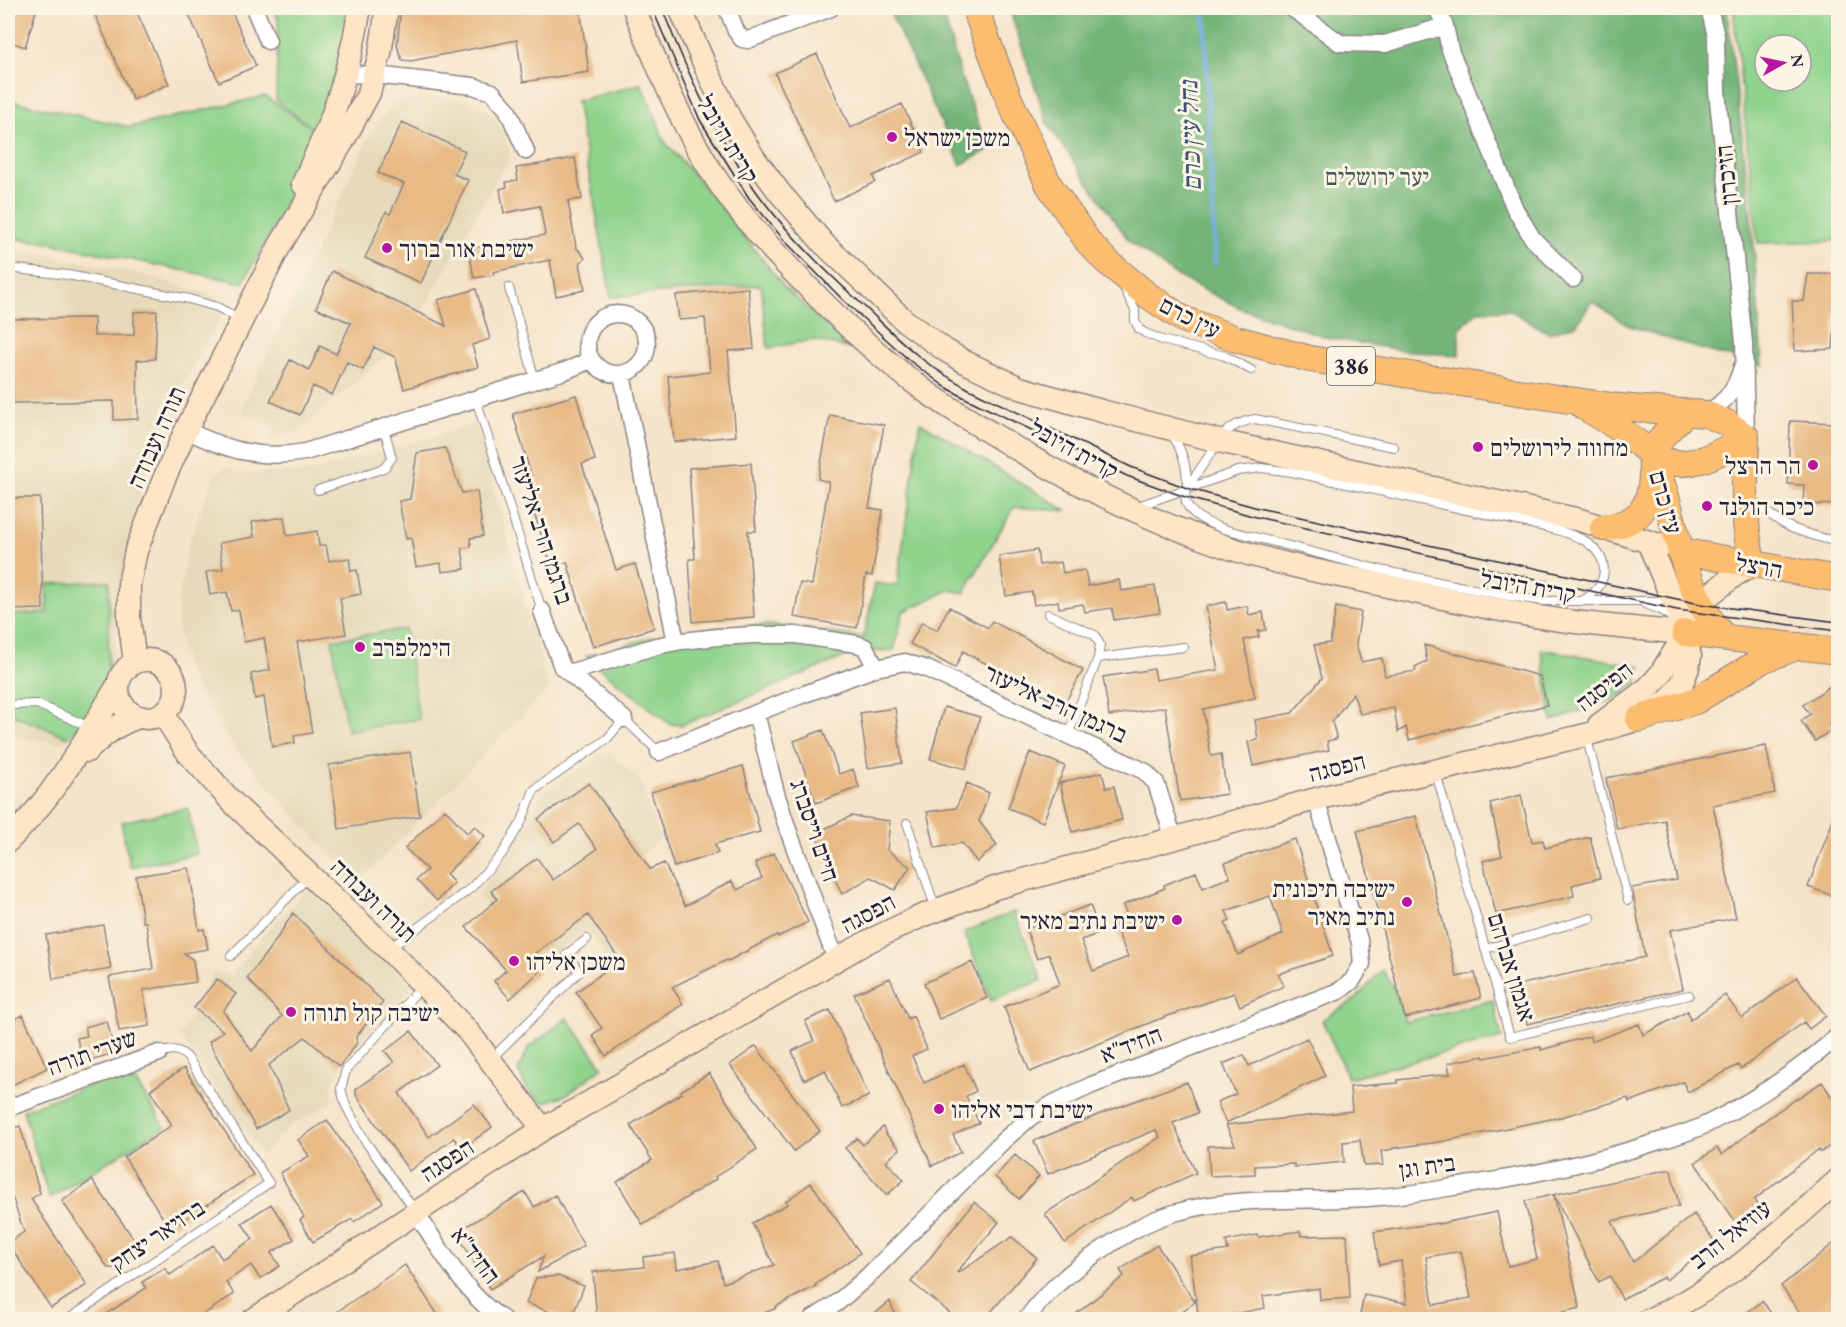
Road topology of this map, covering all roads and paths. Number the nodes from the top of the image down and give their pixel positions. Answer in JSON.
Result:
{"nodes":[{"id":1,"x":254,"y":8,"type":"edge"},
{"id":2,"x":360,"y":8,"type":"edge"},
{"id":3,"x":387,"y":8,"type":"edge"},
{"id":4,"x":634,"y":8,"type":"edge"},
{"id":5,"x":680,"y":8,"type":"edge"},
{"id":6,"x":726,"y":8,"type":"edge"},
{"id":7,"x":831,"y":8,"type":"edge"},
{"id":8,"x":975,"y":8,"type":"edge"},
{"id":9,"x":1292,"y":8,"type":"edge"},
{"id":10,"x":1437,"y":8,"type":"edge"},
{"id":11,"x":1709,"y":8,"type":"edge"},
{"id":12,"x":1445,"y":26,"type":"junction"},
{"id":13,"x":268,"y":41,"type":"dead end"},
{"id":14,"x":346,"y":74,"type":"junction"},
{"id":15,"x":375,"y":75,"type":"junction"},
{"id":16,"x":526,"y":151,"type":"dead end"},
{"id":17,"x":279,"y":247,"type":"junction"},
{"id":18,"x":8,"y":268,"type":"edge"},
{"id":19,"x":1573,"y":279,"type":"dead end"},
{"id":20,"x":509,"y":288,"type":"dead end"},
{"id":21,"x":1140,"y":302,"type":"junction"},
{"id":22,"x":242,"y":320,"type":"junction"},
{"id":23,"x":1744,"y":342,"type":"junction"},
{"id":24,"x":591,"y":360,"type":"junction"},
{"id":25,"x":1251,"y":370,"type":"dead end"},
{"id":26,"x":622,"y":374,"type":"junction"},
{"id":27,"x":535,"y":380,"type":"junction"},
{"id":28,"x":476,"y":399,"type":"junction"},
{"id":29,"x":1569,"y":400,"type":"junction"},
{"id":30,"x":1696,"y":413,"type":"junction"},
{"id":31,"x":384,"y":428,"type":"junction"},
{"id":32,"x":1167,"y":428,"type":"junction"},
{"id":33,"x":186,"y":430,"type":"junction"},
{"id":34,"x":1746,"y":437,"type":"junction"},
{"id":35,"x":1219,"y":441,"type":"junction"},
{"id":36,"x":1394,"y":447,"type":"dead end"},
{"id":37,"x":1652,"y":454,"type":"junction"},
{"id":38,"x":1187,"y":488,"type":"junction"},
{"id":39,"x":318,"y":490,"type":"dead end"},
{"id":40,"x":1745,"y":491,"type":"junction"},
{"id":41,"x":1127,"y":508,"type":"junction"},
{"id":42,"x":1603,"y":528,"type":"junction"},
{"id":43,"x":1648,"y":542,"type":"junction"},
{"id":44,"x":1839,"y":542,"type":"edge"},
{"id":45,"x":1680,"y":551,"type":"junction"},
{"id":46,"x":1754,"y":565,"type":"junction"},
{"id":47,"x":1839,"y":579,"type":"edge"},
{"id":48,"x":1687,"y":597,"type":"junction"},
{"id":49,"x":1582,"y":601,"type":"junction"},
{"id":50,"x":1635,"y":601,"type":"junction"},
{"id":51,"x":542,"y":611,"type":"joint"},
{"id":52,"x":1048,"y":614,"type":"dead end"},
{"id":53,"x":1685,"y":633,"type":"junction"},
{"id":54,"x":1724,"y":637,"type":"junction"},
{"id":55,"x":676,"y":642,"type":"junction"},
{"id":56,"x":1799,"y":646,"type":"junction"},
{"id":57,"x":1184,"y":647,"type":"dead end"},
{"id":58,"x":1839,"y":651,"type":"edge"},
{"id":59,"x":1098,"y":658,"type":"junction"},
{"id":60,"x":135,"y":662,"type":"junction"},
{"id":61,"x":876,"y":668,"type":"junction"},
{"id":62,"x":569,"y":673,"type":"junction"},
{"id":63,"x":118,"y":685,"type":"junction"},
{"id":64,"x":8,"y":705,"type":"edge"},
{"id":65,"x":756,"y":712,"type":"junction"},
{"id":66,"x":164,"y":714,"type":"junction"},
{"id":67,"x":138,"y":717,"type":"junction"},
{"id":68,"x":624,"y":719,"type":"junction"},
{"id":69,"x":1639,"y":719,"type":"junction"},
{"id":70,"x":92,"y":728,"type":"junction"},
{"id":71,"x":1068,"y":735,"type":"junction"},
{"id":72,"x":1586,"y":735,"type":"junction"},
{"id":73,"x":659,"y":752,"type":"joint"},
{"id":74,"x":1435,"y":770,"type":"junction"},
{"id":75,"x":66,"y":771,"type":"junction"},
{"id":76,"x":1316,"y":800,"type":"junction"},
{"id":77,"x":908,"y":823,"type":"dead end"},
{"id":78,"x":1174,"y":839,"type":"junction"},
{"id":79,"x":8,"y":840,"type":"edge"},
{"id":80,"x":310,"y":876,"type":"junction"},
{"id":81,"x":1628,"y":900,"type":"dead end"},
{"id":82,"x":936,"y":910,"type":"junction"},
{"id":83,"x":1591,"y":918,"type":"dead end"},
{"id":84,"x":587,"y":939,"type":"dead end"},
{"id":85,"x":388,"y":949,"type":"junction"},
{"id":86,"x":1485,"y":949,"type":"junction"},
{"id":87,"x":231,"y":956,"type":"dead end"},
{"id":88,"x":836,"y":960,"type":"junction"},
{"id":89,"x":423,"y":985,"type":"junction"},
{"id":90,"x":1689,"y":995,"type":"dead end"},
{"id":91,"x":1839,"y":1036,"type":"edge"},
{"id":92,"x":159,"y":1053,"type":"joint"},
{"id":93,"x":491,"y":1059,"type":"junction"},
{"id":94,"x":8,"y":1108,"type":"edge"},
{"id":95,"x":543,"y":1129,"type":"junction"},
{"id":96,"x":1839,"y":1180,"type":"edge"},
{"id":97,"x":416,"y":1213,"type":"junction"},
{"id":98,"x":67,"y":1320,"type":"edge"},
{"id":99,"x":253,"y":1320,"type":"edge"},
{"id":100,"x":504,"y":1320,"type":"edge"},
{"id":101,"x":811,"y":1320,"type":"edge"},
{"id":102,"x":1026,"y":1320,"type":"edge"},
{"id":103,"x":1648,"y":1320,"type":"edge"}],
"edges":[{"from":1,"to":13,"type":"street"},
{"from":2,"to":14,"type":"street","name":"תורה ועבודה"},
{"from":3,"to":15,"type":"street","name":"תורה ועבודה"},
{"from":4,"to":41,"type":"street","name":"קרית היובל"},
{"from":5,"to":32,"type":"street","name":"קרית היובל"},
{"from":6,"to":7,"type":"street"},
{"from":8,"to":21,"type":"main road","name":"עין כרם","number":"386"},
{"from":9,"to":12,"type":"street"},
{"from":10,"to":12,"type":"street"},
{"from":11,"to":23,"type":"street","name":"הזיכרון"},
{"from":12,"to":19,"type":"street"},
{"from":14,"to":15,"type":"street"},
{"from":14,"to":17,"type":"street","name":"תורה ועבודה"},
{"from":15,"to":16,"type":"street"},
{"from":15,"to":17,"type":"street","name":"תורה ועבודה"},
{"from":17,"to":22,"type":"street","name":"תורה ועבודה"},
{"from":18,"to":22,"type":"lane"},
{"from":20,"to":27,"type":"lane"},
{"from":21,"to":25,"type":"lane"},
{"from":21,"to":29,"type":"main road","name":"עין כרם","number":"386"},
{"from":22,"to":33,"type":"street","name":"תורה ועבודה"},
{"from":23,"to":30,"type":"street","name":"הזיכרון"},
{"from":23,"to":34,"type":"street","name":"הזיכרון"},
{"from":24,"to":26,"type":"street"},
{"from":24,"to":26,"type":"street"},
{"from":24,"to":27,"type":"street"},
{"from":26,"to":55,"type":"street"},
{"from":27,"to":28,"type":"street"},
{"from":28,"to":31,"type":"street"},
{"from":28,"to":51,"type":"lane","name":"ברגמן הרב אליעזר"},
{"from":29,"to":30,"type":"main road","name":"עין כרם","number":"386"},
{"from":29,"to":37,"type":"main road","name":"עין כרם","number":"386"},
{"from":30,"to":34,"type":"main road","name":"עין כרם","number":"386"},
{"from":30,"to":37,"type":"main road"},
{"from":31,"to":33,"type":"street"},
{"from":31,"to":39,"type":"lane"},
{"from":32,"to":35,"type":"street","name":"קרית היובל"},
{"from":32,"to":38,"type":"lane"},
{"from":33,"to":60,"type":"street","name":"תורה ועבודה"},
{"from":34,"to":37,"type":"main road"},
{"from":34,"to":40,"type":"main road","name":"הזיכרון"},
{"from":35,"to":36,"type":"lane"},
{"from":35,"to":38,"type":"lane"},
{"from":35,"to":42,"type":"street","name":"קרית היובל"},
{"from":37,"to":42,"type":"main road"},
{"from":37,"to":45,"type":"main road","name":"עין כרם"},
{"from":38,"to":41,"type":"lane"},
{"from":38,"to":49,"type":"lane"},
{"from":38,"to":49,"type":"lane"},
{"from":40,"to":44,"type":"lane"},
{"from":40,"to":46,"type":"main road","name":"הזיכרון"},
{"from":41,"to":53,"type":"street","name":"קרית היובל"},
{"from":42,"to":43,"type":"street","name":"קרית היובל"},
{"from":43,"to":45,"type":"street","name":"קרית היובל"},
{"from":43,"to":48,"type":"street"},
{"from":45,"to":46,"type":"main road","name":"הרצל"},
{"from":45,"to":48,"type":"main road","name":"עין כרם"},
{"from":46,"to":47,"type":"main road","name":"הרצל"},
{"from":46,"to":48,"type":"street","name":"הפיסגה"},
{"from":48,"to":50,"type":"lane"},
{"from":48,"to":53,"type":"street","name":"הפיסגה"},
{"from":48,"to":54,"type":"main road","name":"עין כרם"},
{"from":49,"to":50,"type":"lane"},
{"from":50,"to":53,"type":"lane"},
{"from":51,"to":62,"type":"street","name":"ברגמן הרב אליעזר"},
{"from":52,"to":59,"type":"lane"},
{"from":53,"to":54,"type":"main road"},
{"from":53,"to":69,"type":"street","name":"הפיסגה"},
{"from":53,"to":72,"type":"street","name":"הפיסגה"},
{"from":54,"to":56,"type":"main road"},
{"from":55,"to":61,"type":"street"},
{"from":55,"to":62,"type":"street"},
{"from":56,"to":58,"type":"main road"},
{"from":56,"to":69,"type":"main road"},
{"from":57,"to":59,"type":"lane"},
{"from":59,"to":71,"type":"lane"},
{"from":60,"to":63,"type":"street"},
{"from":60,"to":66,"type":"street"},
{"from":61,"to":65,"type":"street","name":"ברגמן הרב אליעזר"},
{"from":61,"to":71,"type":"street","name":"ברגמן הרב אליעזר"},
{"from":62,"to":68,"type":"street","name":"ברגמן הרב אליעזר"},
{"from":63,"to":67,"type":"street"},
{"from":63,"to":70,"type":"street"},
{"from":64,"to":70,"type":"lane"},
{"from":65,"to":73,"type":"street","name":"ברגמן הרב אליעזר"},
{"from":65,"to":88,"type":"street","name":"חיים וייסברג"},
{"from":66,"to":67,"type":"street"},
{"from":66,"to":80,"type":"street","name":"תורה ועבודה"},
{"from":67,"to":75,"type":"street"},
{"from":68,"to":73,"type":"lane"},
{"from":68,"to":85,"type":"lane"},
{"from":69,"to":72,"type":"street","name":"הפיסגה"},
{"from":70,"to":75,"type":"street"},
{"from":71,"to":78,"type":"street","name":"ברגמן הרב אליעזר"},
{"from":72,"to":74,"type":"street","name":"הפסגה"},
{"from":72,"to":81,"type":"lane"},
{"from":74,"to":76,"type":"street","name":"הפסגה"},
{"from":74,"to":86,"type":"lane","name":"אגמון אברהם"},
{"from":75,"to":79,"type":"street"},
{"from":76,"to":78,"type":"street","name":"הפסגה"},
{"from":76,"to":101,"type":"street","name":"החיד\"א"},
{"from":77,"to":82,"type":"lane"},
{"from":78,"to":82,"type":"street","name":"הפסגה"},
{"from":80,"to":85,"type":"street","name":"תורה ועבודה"},
{"from":80,"to":87,"type":"lane"},
{"from":82,"to":88,"type":"street","name":"הפסגה"},
{"from":83,"to":86,"type":"lane"},
{"from":84,"to":93,"type":"lane"},
{"from":85,"to":89,"type":"street","name":"תורה ועבודה"},
{"from":86,"to":90,"type":"lane","name":"אגמון אברהם"},
{"from":88,"to":95,"type":"street","name":"הפסגה"},
{"from":89,"to":93,"type":"street","name":"תורה ועבודה"},
{"from":89,"to":97,"type":"lane"},
{"from":91,"to":102,"type":"street","name":"בית וגן"},
{"from":92,"to":94,"type":"street","name":"שערי תורה"},
{"from":92,"to":98,"type":"lane","name":"ברויאר יצחק"},
{"from":93,"to":95,"type":"street","name":"תורה ועבודה"},
{"from":95,"to":97,"type":"street","name":"הפסגה"},
{"from":96,"to":103,"type":"street","name":"עוזיאל הרב"},
{"from":97,"to":99,"type":"street","name":"הפסגה"},
{"from":97,"to":100,"type":"street","name":"החיד\"א"}]}
